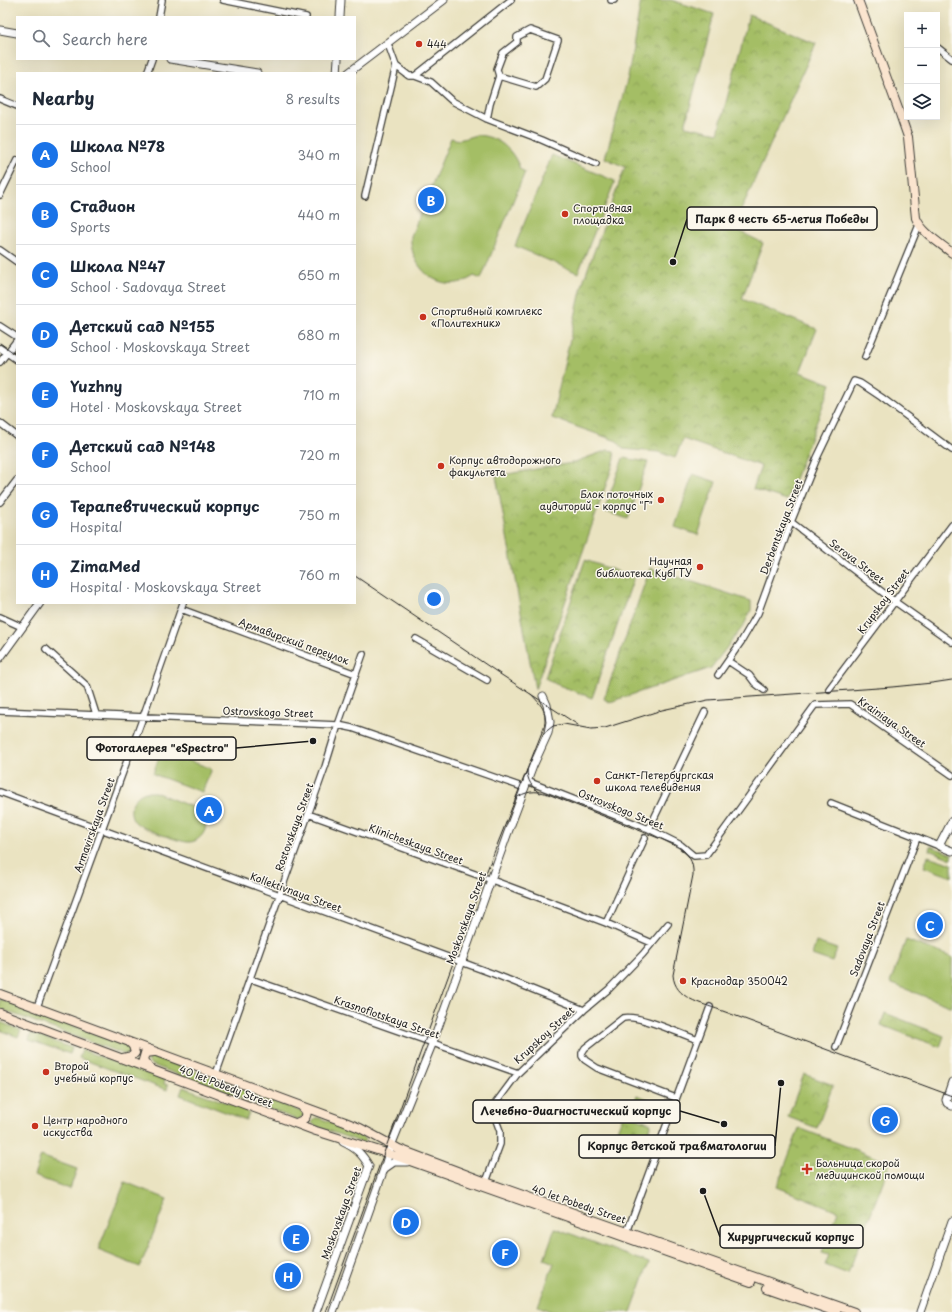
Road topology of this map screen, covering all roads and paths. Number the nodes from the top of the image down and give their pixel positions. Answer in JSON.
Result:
{"nodes":[{"id":1,"x":162,"y":0,"type":"edge"},
{"id":2,"x":223,"y":0,"type":"edge"},
{"id":3,"x":341,"y":0,"type":"edge"},
{"id":4,"x":444,"y":0,"type":"edge"},
{"id":5,"x":511,"y":0,"type":"edge"},
{"id":6,"x":611,"y":0,"type":"edge"},
{"id":7,"x":614,"y":0,"type":"edge"},
{"id":8,"x":858,"y":0,"type":"edge"},
{"id":9,"x":253,"y":3,"type":"edge"},
{"id":10,"x":159,"y":16,"type":"edge"},
{"id":11,"x":302,"y":16,"type":"edge"},
{"id":12,"x":340,"y":16,"type":"edge"},
{"id":13,"x":0,"y":30,"type":"edge"},
{"id":14,"x":16,"y":33,"type":"edge"},
{"id":15,"x":388,"y":44,"type":"junction"},
{"id":16,"x":940,"y":50,"type":"edge"},
{"id":17,"x":952,"y":59,"type":"edge"},
{"id":18,"x":152,"y":60,"type":"edge"},
{"id":19,"x":176,"y":60,"type":"edge"},
{"id":20,"x":338,"y":60,"type":"edge"},
{"id":21,"x":396,"y":66,"type":"junction"},
{"id":22,"x":147,"y":72,"type":"edge"},
{"id":23,"x":251,"y":72,"type":"edge"},
{"id":24,"x":337,"y":72,"type":"edge"},
{"id":25,"x":349,"y":72,"type":"edge"},
{"id":26,"x":415,"y":76,"type":"junction"},
{"id":27,"x":499,"y":76,"type":"junction"},
{"id":28,"x":0,"y":99,"type":"edge"},
{"id":29,"x":16,"y":106,"type":"edge"},
{"id":30,"x":487,"y":119,"type":"junction"},
{"id":31,"x":16,"y":162,"type":"edge"},
{"id":32,"x":596,"y":164,"type":"dead end"},
{"id":33,"x":0,"y":195,"type":"edge"},
{"id":34,"x":365,"y":196,"type":"dead end"},
{"id":35,"x":919,"y":225,"type":"junction"},
{"id":36,"x":0,"y":250,"type":"edge"},
{"id":37,"x":952,"y":253,"type":"edge"},
{"id":38,"x":16,"y":261,"type":"edge"},
{"id":39,"x":0,"y":326,"type":"edge"},
{"id":40,"x":16,"y":337,"type":"edge"},
{"id":41,"x":16,"y":340,"type":"edge"},
{"id":42,"x":0,"y":348,"type":"edge"},
{"id":43,"x":7,"y":353,"type":"junction"},
{"id":44,"x":865,"y":357,"type":"dead end"},
{"id":45,"x":16,"y":359,"type":"edge"},
{"id":46,"x":0,"y":362,"type":"edge"},
{"id":47,"x":0,"y":422,"type":"edge"},
{"id":48,"x":16,"y":435,"type":"edge"},
{"id":49,"x":952,"y":450,"type":"edge"},
{"id":50,"x":16,"y":481,"type":"edge"},
{"id":51,"x":0,"y":502,"type":"edge"},
{"id":52,"x":791,"y":522,"type":"junction"},
{"id":53,"x":952,"y":525,"type":"edge"},
{"id":54,"x":950,"y":532,"type":"edge"},
{"id":55,"x":894,"y":601,"type":"junction"},
{"id":56,"x":39,"y":604,"type":"edge"},
{"id":57,"x":182,"y":606,"type":"edge"},
{"id":58,"x":0,"y":617,"type":"edge"},
{"id":59,"x":22,"y":627,"type":"junction"},
{"id":60,"x":416,"y":639,"type":"dead end"},
{"id":61,"x":952,"y":642,"type":"edge"},
{"id":62,"x":46,"y":649,"type":"dead end"},
{"id":63,"x":363,"y":654,"type":"dead end"},
{"id":64,"x":0,"y":658,"type":"edge"},
{"id":65,"x":728,"y":661,"type":"junction"},
{"id":66,"x":356,"y":674,"type":"junction"},
{"id":67,"x":718,"y":675,"type":"dead end"},
{"id":68,"x":487,"y":680,"type":"dead end"},
{"id":69,"x":829,"y":689,"type":"dead end"},
{"id":70,"x":764,"y":690,"type":"dead end"},
{"id":71,"x":543,"y":696,"type":"dead end"},
{"id":72,"x":0,"y":711,"type":"edge"},
{"id":73,"x":705,"y":712,"type":"dead end"},
{"id":74,"x":96,"y":714,"type":"junction"},
{"id":75,"x":143,"y":717,"type":"junction"},
{"id":76,"x":338,"y":724,"type":"junction"},
{"id":77,"x":952,"y":775,"type":"edge"},
{"id":78,"x":526,"y":784,"type":"junction"},
{"id":79,"x":0,"y":792,"type":"edge"},
{"id":80,"x":831,"y":803,"type":"dead end"},
{"id":81,"x":308,"y":814,"type":"junction"},
{"id":82,"x":952,"y":822,"type":"edge"},
{"id":83,"x":101,"y":829,"type":"junction"},
{"id":84,"x":650,"y":829,"type":"junction"},
{"id":85,"x":645,"y":838,"type":"dead end"},
{"id":86,"x":917,"y":838,"type":"junction"},
{"id":87,"x":939,"y":846,"type":"junction"},
{"id":88,"x":952,"y":851,"type":"edge"},
{"id":89,"x":706,"y":854,"type":"joint"},
{"id":90,"x":491,"y":880,"type":"junction"},
{"id":91,"x":279,"y":895,"type":"junction"},
{"id":92,"x":606,"y":923,"type":"junction"},
{"id":93,"x":668,"y":924,"type":"dead end"},
{"id":94,"x":652,"y":943,"type":"junction"},
{"id":95,"x":461,"y":962,"type":"junction"},
{"id":96,"x":251,"y":979,"type":"junction"},
{"id":97,"x":0,"y":994,"type":"edge"},
{"id":98,"x":37,"y":1007,"type":"junction"},
{"id":99,"x":710,"y":1007,"type":"dead end"},
{"id":100,"x":584,"y":1010,"type":"junction"},
{"id":101,"x":0,"y":1013,"type":"edge"},
{"id":102,"x":698,"y":1040,"type":"junction"},
{"id":103,"x":129,"y":1042,"type":"junction"},
{"id":104,"x":433,"y":1042,"type":"junction"},
{"id":105,"x":836,"y":1047,"type":"dead end"},
{"id":106,"x":155,"y":1052,"type":"junction"},
{"id":107,"x":123,"y":1058,"type":"junction"},
{"id":108,"x":149,"y":1068,"type":"junction"},
{"id":109,"x":518,"y":1073,"type":"junction"},
{"id":110,"x":216,"y":1074,"type":"junction"},
{"id":111,"x":952,"y":1082,"type":"edge"},
{"id":112,"x":676,"y":1098,"type":"junction"},
{"id":113,"x":952,"y":1106,"type":"edge"},
{"id":114,"x":302,"y":1107,"type":"junction"},
{"id":115,"x":296,"y":1123,"type":"junction"},
{"id":116,"x":334,"y":1137,"type":"junction"},
{"id":117,"x":390,"y":1150,"type":"junction"},
{"id":118,"x":415,"y":1163,"type":"junction"},
{"id":119,"x":384,"y":1169,"type":"junction"},
{"id":120,"x":486,"y":1182,"type":"junction"},
{"id":121,"x":952,"y":1221,"type":"edge"},
{"id":122,"x":626,"y":1234,"type":"junction"},
{"id":123,"x":316,"y":1312,"type":"edge"},
{"id":124,"x":333,"y":1312,"type":"edge"},
{"id":125,"x":836,"y":1312,"type":"edge"},
{"id":126,"x":854,"y":1312,"type":"edge"},
{"id":127,"x":920,"y":1312,"type":"edge"}],
"edges":[{"from":1,"to":10,"type":"street"},
{"from":2,"to":9,"type":"street"},
{"from":3,"to":12,"type":"street"},
{"from":4,"to":15,"type":"street"},
{"from":5,"to":26,"type":"street"},
{"from":6,"to":7,"type":"street"},
{"from":8,"to":35,"type":"main road"},
{"from":9,"to":11,"type":"street"},
{"from":13,"to":14,"type":"street"},
{"from":15,"to":21,"type":"street"},
{"from":15,"to":25,"type":"street"},
{"from":16,"to":17,"type":"street"},
{"from":18,"to":22,"type":"street"},
{"from":19,"to":23,"type":"street"},
{"from":20,"to":24,"type":"street"},
{"from":21,"to":26,"type":"street"},
{"from":21,"to":34,"type":"street"},
{"from":26,"to":30,"type":"street"},
{"from":27,"to":27,"type":"street"},
{"from":27,"to":30,"type":"street"},
{"from":28,"to":29,"type":"street"},
{"from":30,"to":32,"type":"street"},
{"from":31,"to":33,"type":"street"},
{"from":35,"to":37,"type":"main road"},
{"from":35,"to":44,"type":"street"},
{"from":36,"to":38,"type":"street"},
{"from":39,"to":40,"type":"street"},
{"from":41,"to":43,"type":"street"},
{"from":42,"to":43,"type":"street"},
{"from":43,"to":45,"type":"street"},
{"from":43,"to":46,"type":"street"},
{"from":47,"to":48,"type":"street"},
{"from":49,"to":52,"type":"street","name":"Derbentskaya Street"},
{"from":50,"to":51,"type":"street"},
{"from":52,"to":55,"type":"street","name":"Serova Street"},
{"from":52,"to":65,"type":"street","name":"Derbentskaya Street"},
{"from":53,"to":54,"type":"street","name":"Krupskoy Street"},
{"from":54,"to":55,"type":"street","name":"Krupskoy Street"},
{"from":55,"to":61,"type":"street","name":"Serova Street"},
{"from":55,"to":69,"type":"street","name":"Krupskoy Street"},
{"from":56,"to":59,"type":"street"},
{"from":57,"to":66,"type":"street","name":"Армавирский переулок"},
{"from":57,"to":75,"type":"street","name":"Armavirskaya Street"},
{"from":58,"to":59,"type":"street"},
{"from":59,"to":64,"type":"street"},
{"from":60,"to":68,"type":"street"},
{"from":62,"to":74,"type":"street"},
{"from":63,"to":66,"type":"street","name":"Rostovskaya Street"},
{"from":65,"to":67,"type":"street","name":"Derbentskaya Street"},
{"from":65,"to":70,"type":"street"},
{"from":66,"to":76,"type":"street","name":"Rostovskaya Street"},
{"from":71,"to":78,"type":"street","name":"Moskovskaya Street"},
{"from":72,"to":74,"type":"street","name":"Ostrovskogo Street"},
{"from":73,"to":84,"type":"street"},
{"from":74,"to":75,"type":"street","name":"Ostrovskogo Street"},
{"from":75,"to":76,"type":"street","name":"Ostrovskogo Street"},
{"from":75,"to":83,"type":"street","name":"Armavirskaya Street"},
{"from":76,"to":78,"type":"street","name":"Ostrovskogo Street"},
{"from":76,"to":81,"type":"street","name":"Rostovskaya Street"},
{"from":77,"to":89,"type":"street","name":"Krainiaya Street"},
{"from":78,"to":84,"type":"street","name":"Ostrovskogo Street"},
{"from":78,"to":90,"type":"street","name":"Moskovskaya Street"},
{"from":79,"to":83,"type":"street","name":"Kollektivnaya Street"},
{"from":80,"to":86,"type":"street"},
{"from":81,"to":90,"type":"street","name":"Klinicheskaya Street"},
{"from":81,"to":91,"type":"street","name":"Rostovskaya Street"},
{"from":82,"to":87,"type":"street"},
{"from":83,"to":91,"type":"street","name":"Kollektivnaya Street"},
{"from":83,"to":98,"type":"street","name":"Armavirskaya Street"},
{"from":84,"to":89,"type":"street","name":"Ostrovskogo Street"},
{"from":85,"to":92,"type":"street"},
{"from":86,"to":87,"type":"street"},
{"from":86,"to":105,"type":"street","name":"Sadovaya Street"},
{"from":87,"to":88,"type":"street"},
{"from":90,"to":92,"type":"street","name":"Klinicheskaya Street"},
{"from":90,"to":95,"type":"street","name":"Moskovskaya Street"},
{"from":91,"to":95,"type":"street","name":"Kollektivnaya Street"},
{"from":91,"to":96,"type":"street","name":"Rostovskaya Street"},
{"from":92,"to":94,"type":"street","name":"Klinicheskaya Street"},
{"from":93,"to":94,"type":"street","name":"Krupskoy Street"},
{"from":94,"to":100,"type":"street","name":"Krupskoy Street"},
{"from":95,"to":100,"type":"street","name":"Kollektivnaya Street"},
{"from":95,"to":104,"type":"street","name":"Moskovskaya Street"},
{"from":96,"to":104,"type":"street","name":"Krasnoflotskaya Street"},
{"from":96,"to":110,"type":"street","name":"Rostovskaya Street"},
{"from":97,"to":98,"type":"main road","name":"40 let Pobedy Street"},
{"from":98,"to":103,"type":"main road","name":"40 let Pobedy Street"},
{"from":99,"to":102,"type":"street"},
{"from":100,"to":109,"type":"street","name":"Krupskoy Street"},
{"from":101,"to":107,"type":"main road","name":"40 let Pobedy Street"},
{"from":102,"to":112,"type":"street"},
{"from":102,"to":112,"type":"street"},
{"from":103,"to":106,"type":"main road","name":"40 let Pobedy Street"},
{"from":103,"to":107,"type":"main road"},
{"from":104,"to":109,"type":"street","name":"Krasnoflotskaya Street"},
{"from":104,"to":117,"type":"street","name":"Moskovskaya Street"},
{"from":106,"to":108,"type":"main road"},
{"from":106,"to":110,"type":"main road","name":"40 let Pobedy Street"},
{"from":107,"to":108,"type":"main road","name":"40 let Pobedy Street"},
{"from":108,"to":115,"type":"main road","name":"40 let Pobedy Street"},
{"from":109,"to":120,"type":"street","name":"Krupskoy Street"},
{"from":110,"to":114,"type":"main road","name":"40 let Pobedy Street"},
{"from":111,"to":113,"type":"street"},
{"from":112,"to":122,"type":"street"},
{"from":114,"to":115,"type":"main road"},
{"from":114,"to":117,"type":"main road","name":"40 let Pobedy Street"},
{"from":115,"to":116,"type":"main road","name":"40 let Pobedy Street"},
{"from":116,"to":117,"type":"main road","name":"40 let Pobedy Street"},
{"from":116,"to":123,"type":"street","name":"Moskovskaya Street"},
{"from":117,"to":118,"type":"main road","name":"40 let Pobedy Street"},
{"from":117,"to":119,"type":"street","name":"Moskovskaya Street"},
{"from":117,"to":120,"type":"main road","name":"40 let Pobedy Street"},
{"from":118,"to":119,"type":"street"},
{"from":118,"to":122,"type":"main road","name":"40 let Pobedy Street"},
{"from":119,"to":124,"type":"street"},
{"from":120,"to":122,"type":"main road","name":"40 let Pobedy Street"},
{"from":121,"to":127,"type":"street"},
{"from":122,"to":125,"type":"main road","name":"40 let Pobedy Street"},
{"from":122,"to":126,"type":"main road","name":"40 let Pobedy Street"}]}
